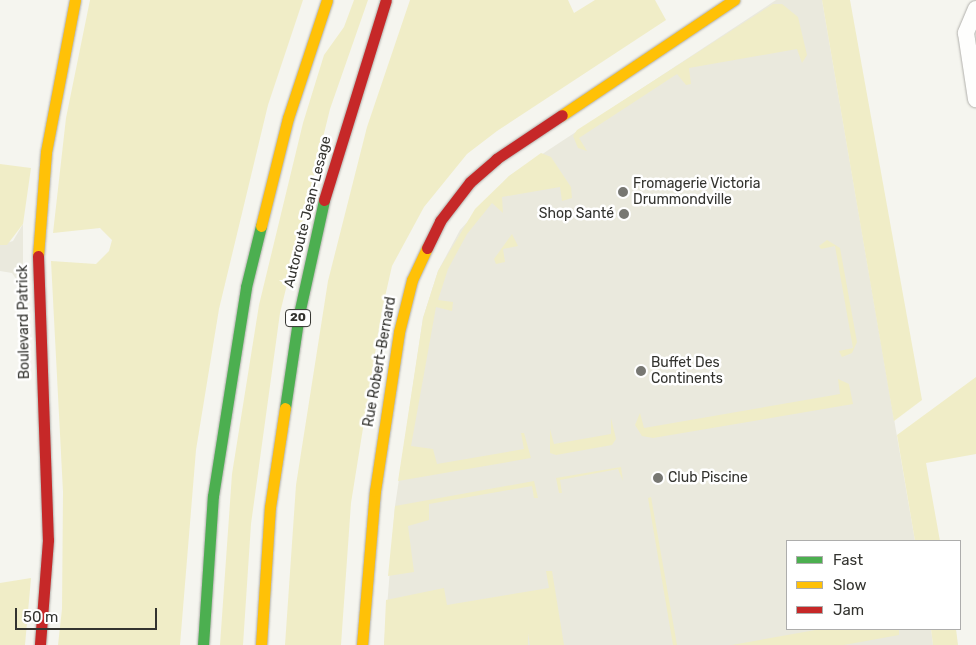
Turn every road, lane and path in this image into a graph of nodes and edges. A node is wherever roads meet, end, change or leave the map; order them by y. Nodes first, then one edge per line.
1 (75, 0) edge
2 (327, 0) edge
3 (386, 0) edge
4 (734, 0) edge
5 (976, 10) edge
6 (976, 99) edge
7 (40, 645) edge
8 (204, 645) edge
9 (261, 645) edge
10 (362, 645) edge

1 - 7 main road, Boulevard Patrick
2 - 8 main road
3 - 9 main road, Autoroute Jean-Lesage / 20
4 - 10 main road, Rue Robert-Bernard
5 - 6 street

